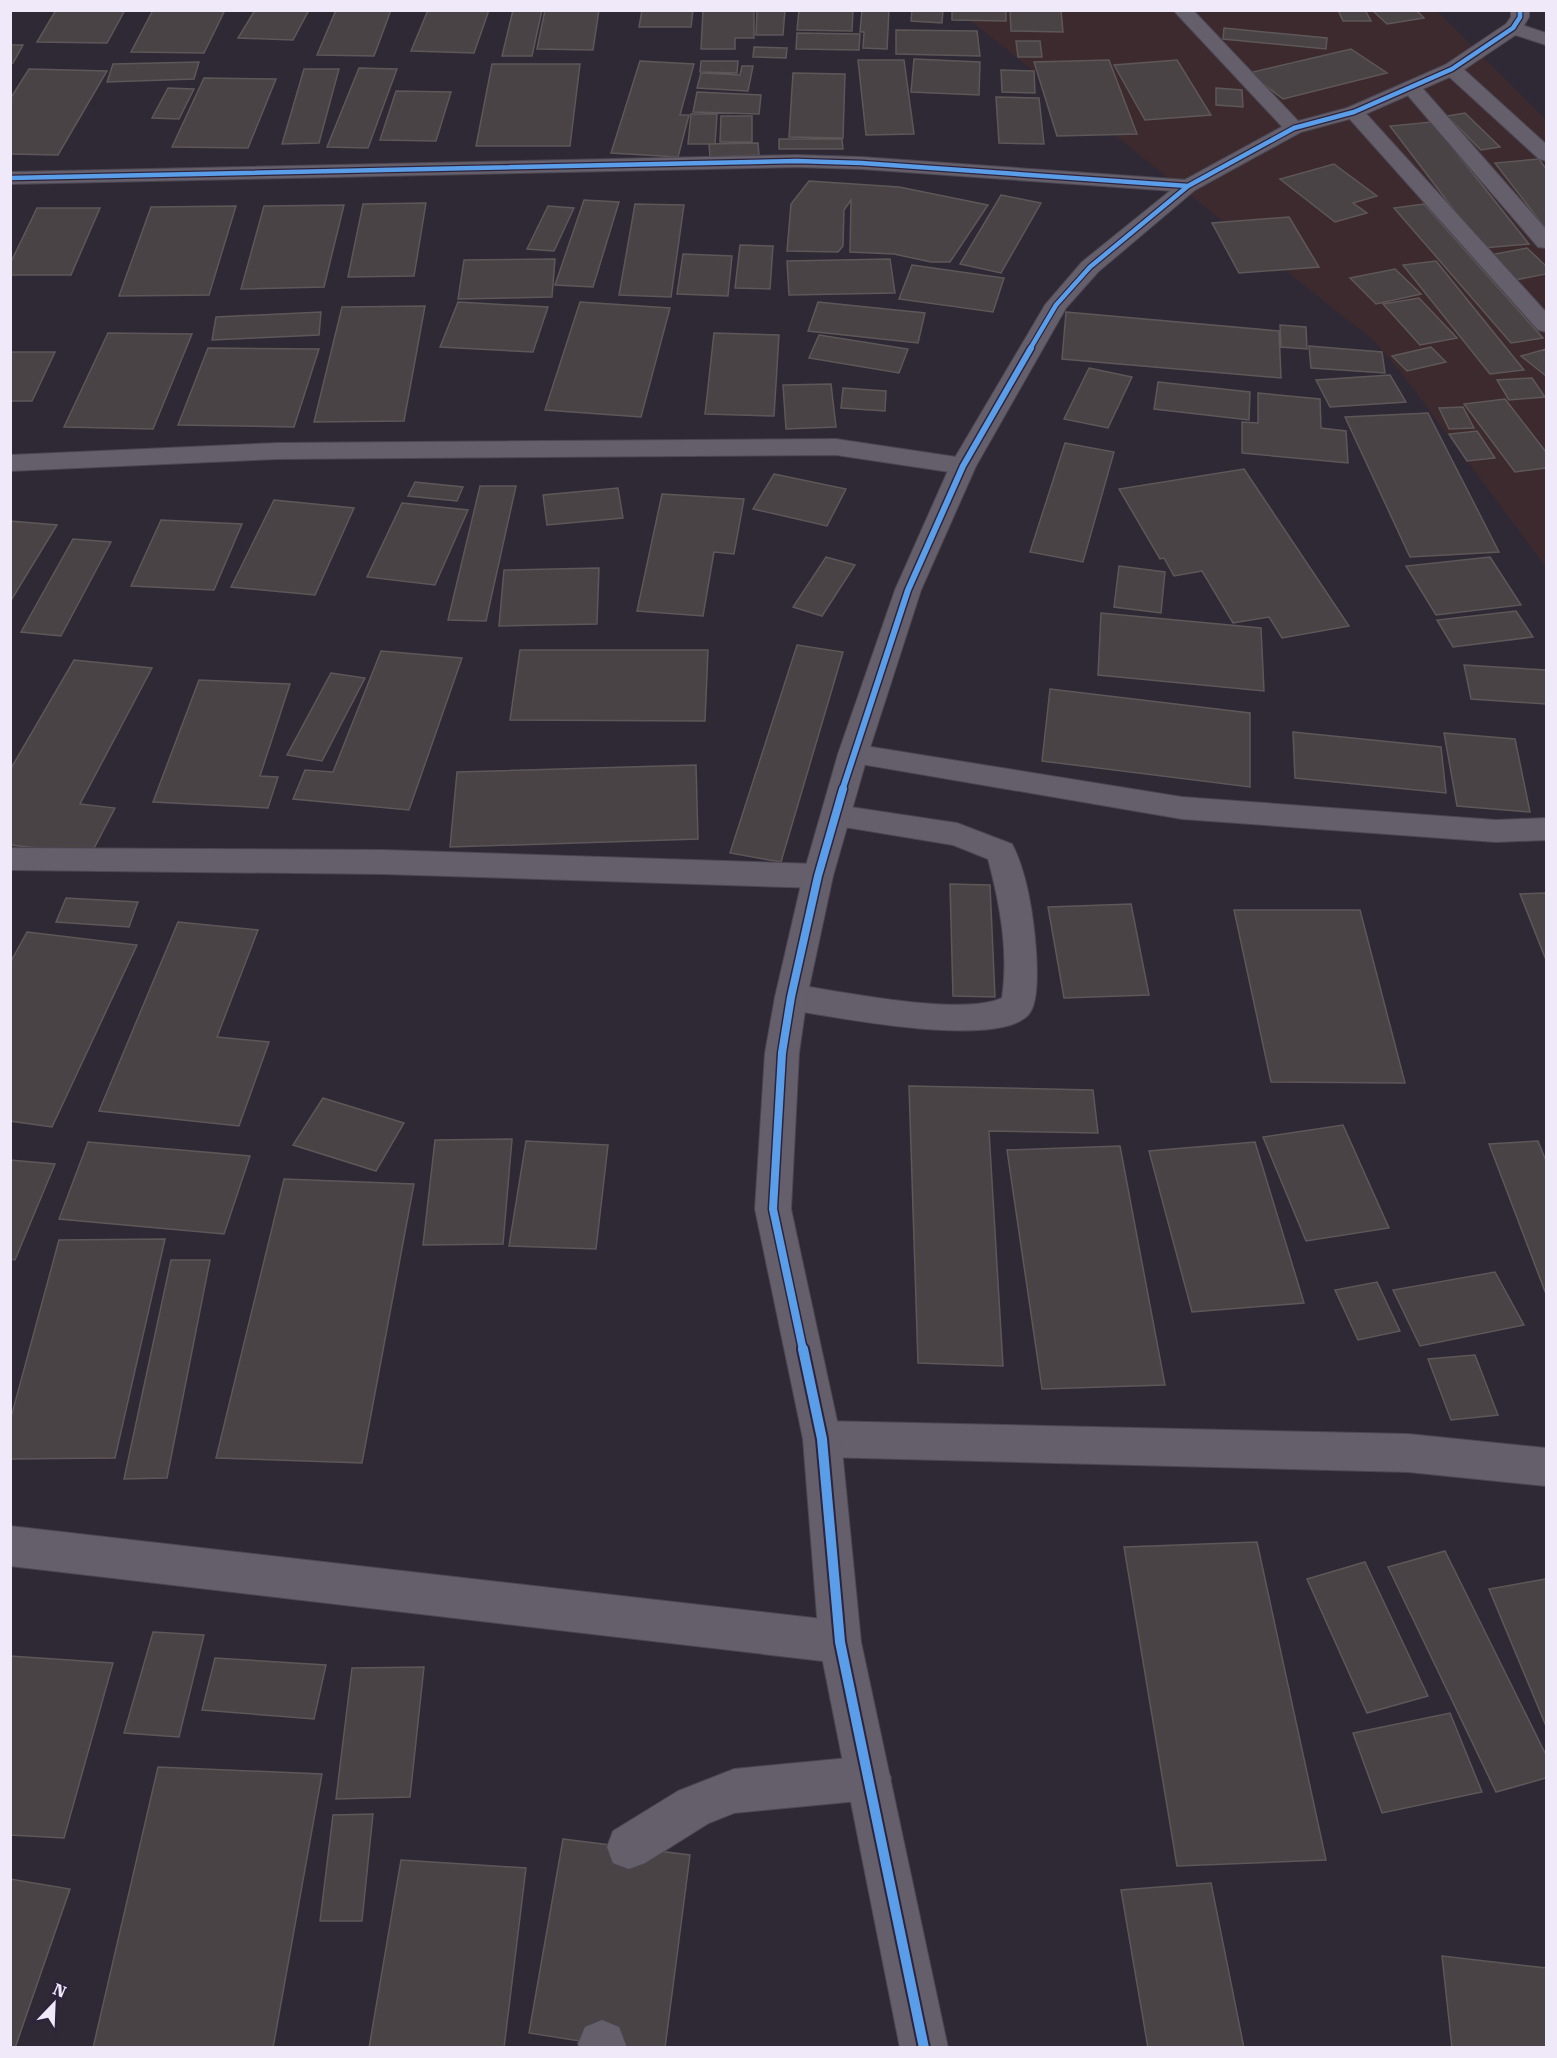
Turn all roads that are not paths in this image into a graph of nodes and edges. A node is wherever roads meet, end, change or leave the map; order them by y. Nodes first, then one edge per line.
1 (1182, 10) edge
2 (1516, 19) edge
3 (1546, 39) edge
4 (1452, 69) junction
5 (1410, 87) junction
6 (1354, 112) junction
7 (1294, 128) junction
8 (1546, 155) edge
9 (10, 178) edge
10 (1188, 186) junction
11 (1546, 242) edge
12 (1546, 325) edge
13 (10, 463) edge
14 (963, 466) junction
15 (853, 754) junction
16 (837, 816) junction
17 (1546, 830) edge
18 (10, 859) edge
19 (818, 876) junction
20 (791, 997) junction
21 (822, 1439) junction
22 (1546, 1467) edge
23 (10, 1545) edge
24 (840, 1642) junction
25 (869, 1778) junction
26 (629, 1847) dead end
27 (924, 2048) edge

1 - 7 street
2 - 3 street
2 - 4 street
4 - 5 street
4 - 8 street
5 - 6 street
5 - 11 street
6 - 7 street
6 - 12 street
7 - 10 street
9 - 10 street
10 - 14 street
13 - 14 street
14 - 15 street
15 - 16 street
15 - 17 street
16 - 19 street
16 - 20 street
18 - 19 street
19 - 20 street
20 - 21 street
21 - 22 street
21 - 24 street
23 - 24 street
24 - 25 street
25 - 26 street
25 - 27 street

